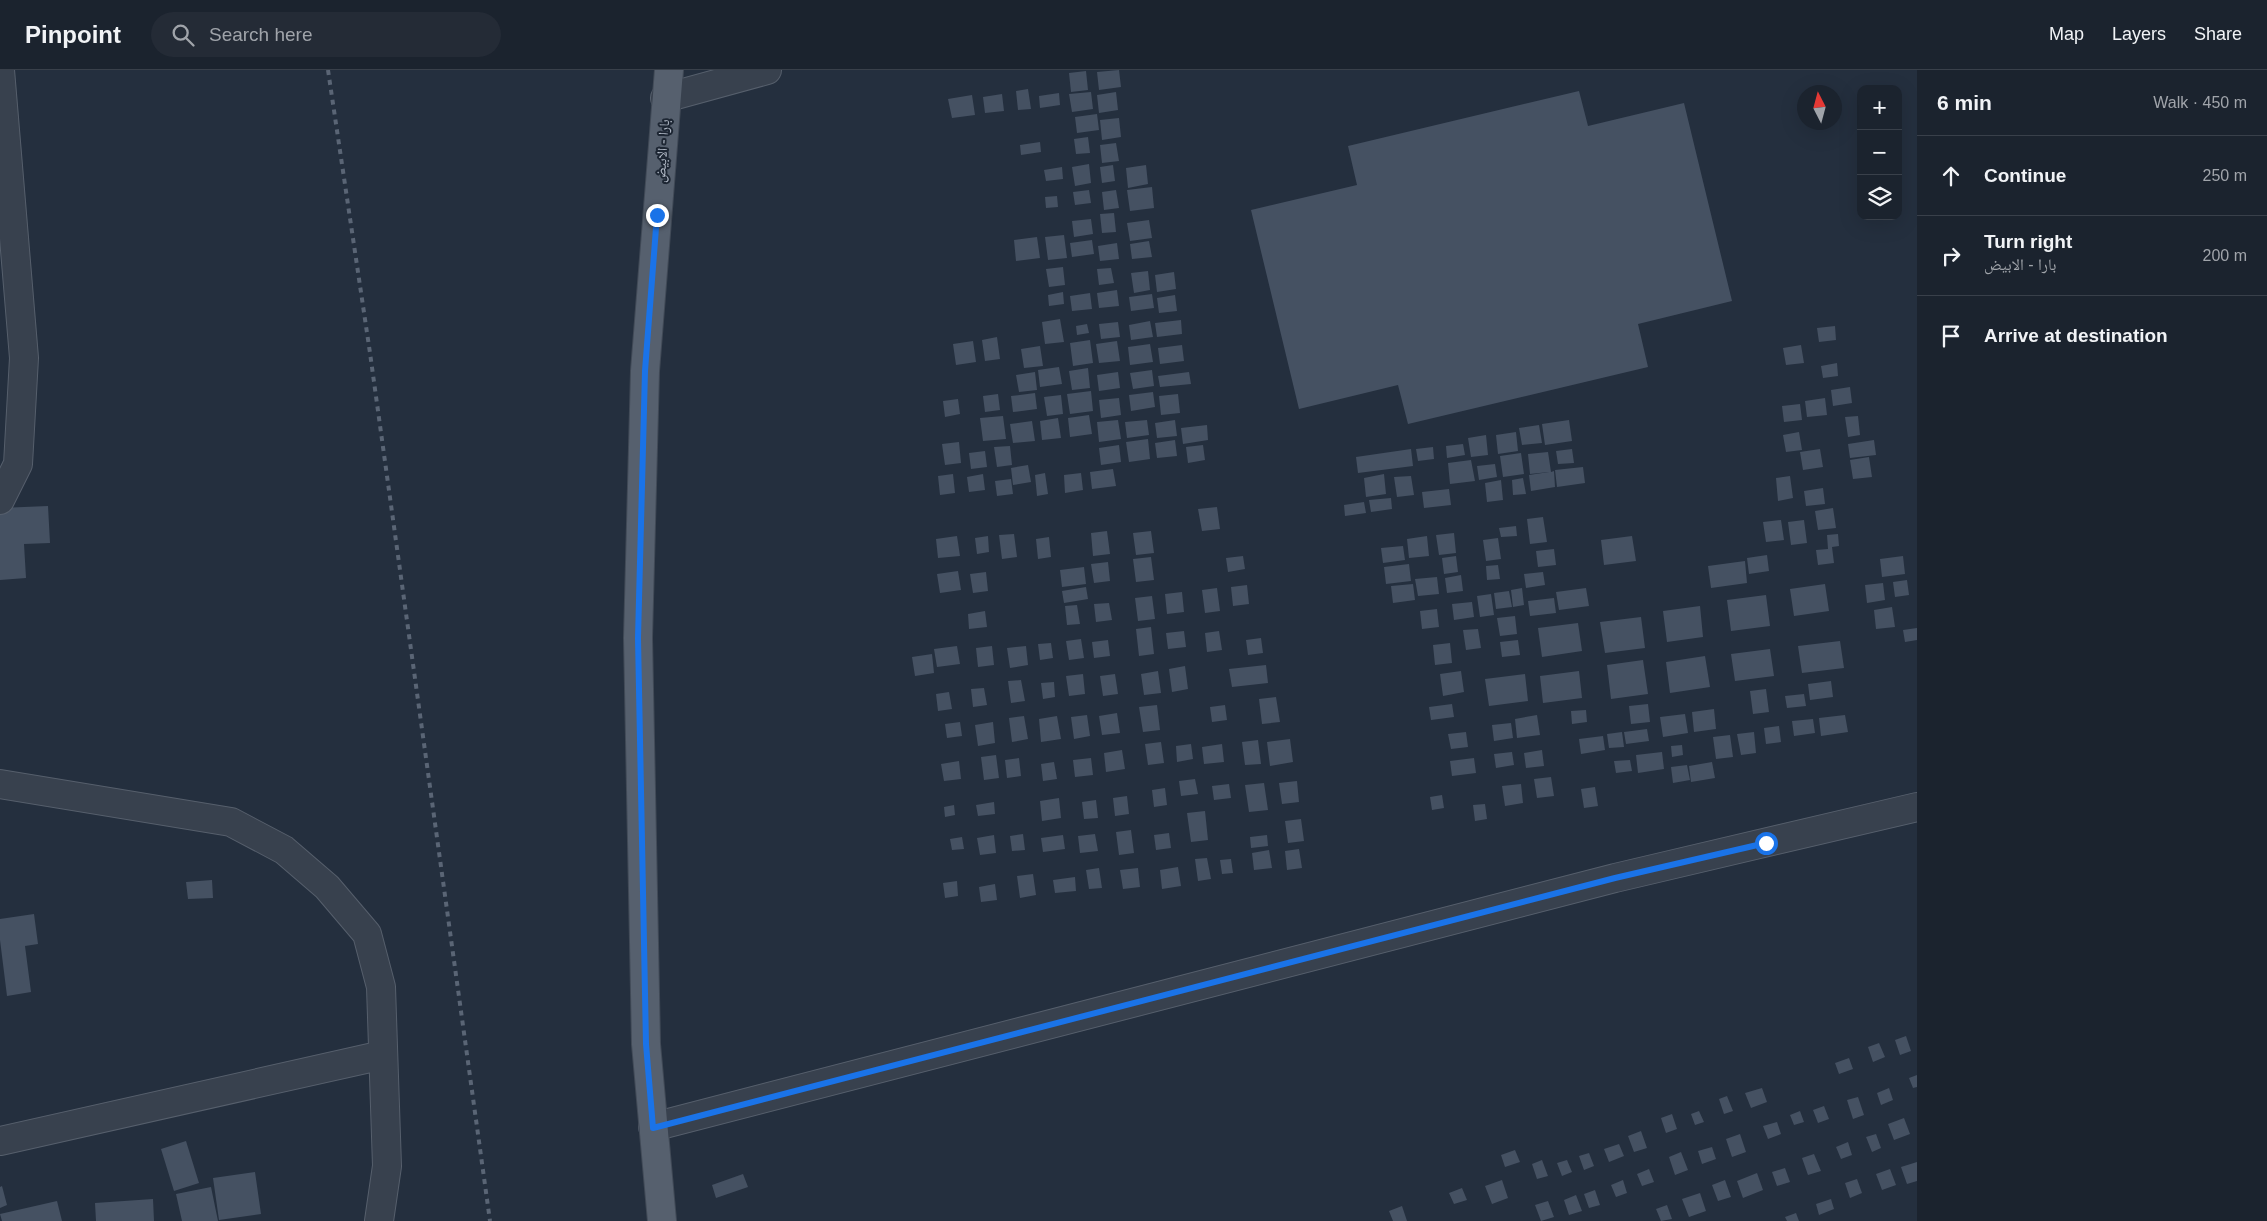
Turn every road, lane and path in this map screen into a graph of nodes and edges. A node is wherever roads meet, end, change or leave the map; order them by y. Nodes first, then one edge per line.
1 (0, 70) edge
2 (668, 70) edge
3 (768, 70) edge
4 (665, 98) junction
5 (0, 500) edge
6 (0, 784) edge
7 (1917, 807) edge
8 (383, 1055) junction
9 (653, 1128) junction
10 (0, 1141) edge
11 (379, 1221) edge
12 (662, 1221) edge

1 - 5 street
2 - 4 main road, بارا - الابيض
3 - 4 street
4 - 9 main road, بارا - الابيض
6 - 8 street
7 - 9 street
8 - 10 street
8 - 11 street
9 - 12 main road, بارا - الابيض

